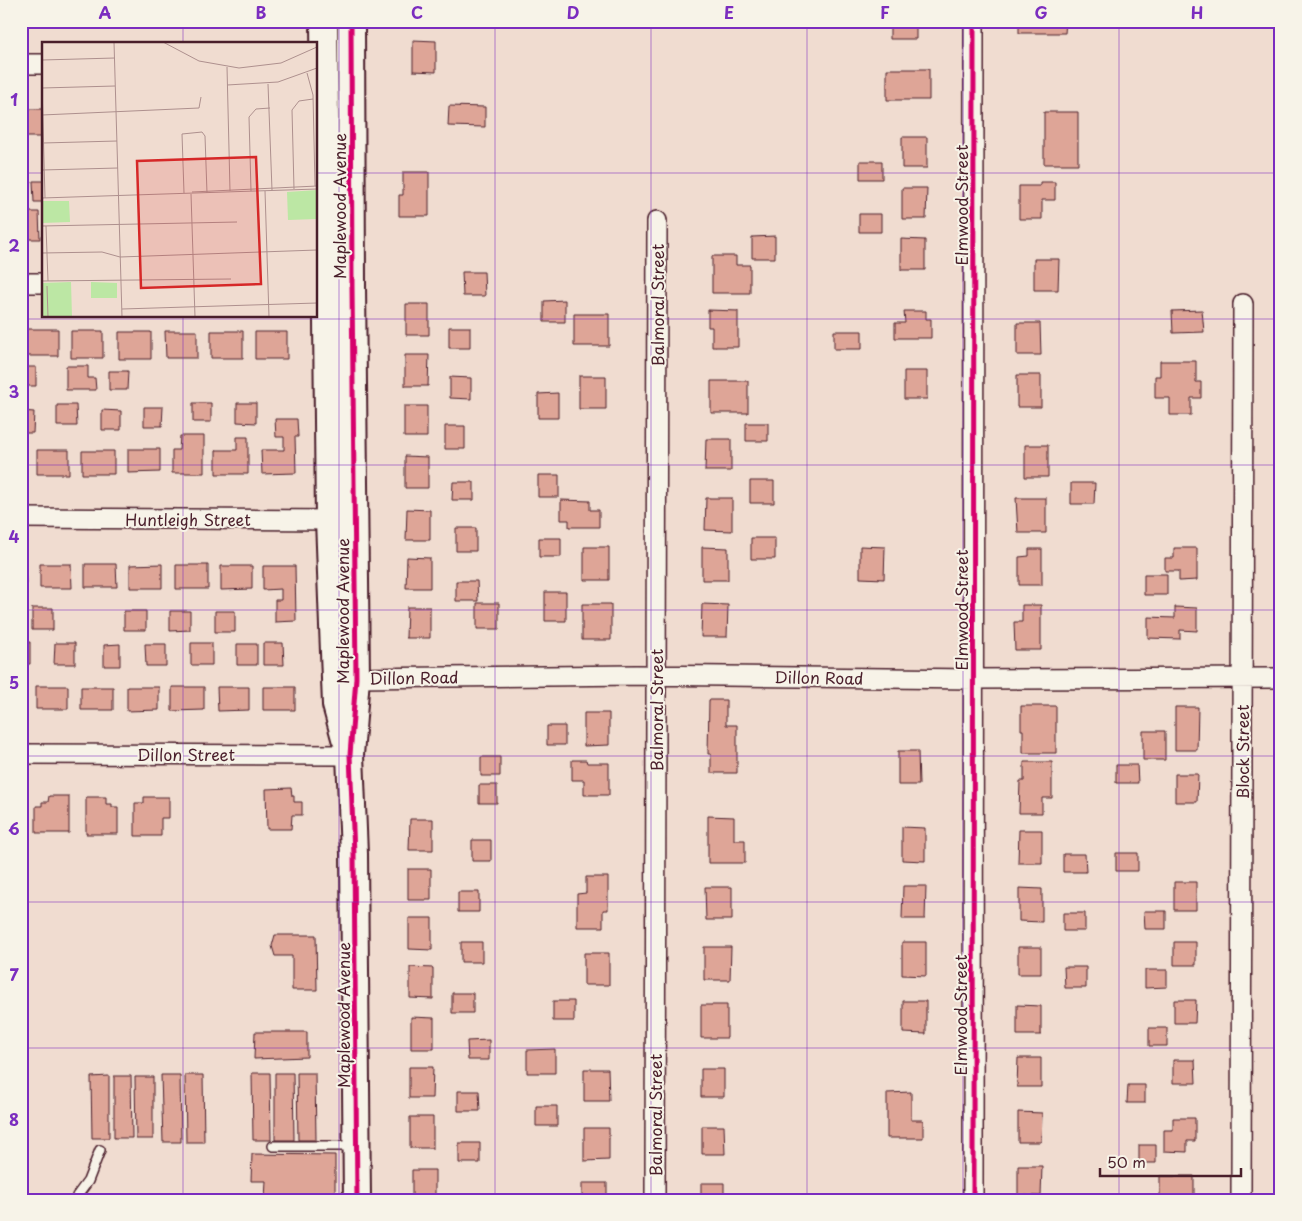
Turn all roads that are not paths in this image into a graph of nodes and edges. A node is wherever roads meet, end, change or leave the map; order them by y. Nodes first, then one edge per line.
1 (324, 21) edge
2 (350, 21) edge
3 (974, 21) edge
4 (21, 64) edge
5 (42, 64) edge
6 (320, 66) edge
7 (350, 67) junction
8 (657, 221) dead end
9 (21, 283) edge
10 (42, 284) edge
11 (352, 286) junction
12 (321, 287) edge
13 (1243, 304) dead end
14 (21, 518) edge
15 (341, 520) junction
16 (656, 676) junction
17 (1242, 677) junction
18 (356, 678) junction
19 (1281, 678) edge
20 (973, 679) junction
21 (21, 754) edge
22 (350, 755) junction
23 (273, 1146) dead end
24 (356, 1146) junction
25 (100, 1150) dead end
26 (77, 1200) edge
27 (357, 1200) edge
28 (655, 1200) edge
29 (972, 1200) edge
30 (1242, 1200) edge

1 - 6 street, Maplewood Avenue
2 - 7 street, Maplewood Avenue
3 - 20 street, Elmwood Street
4 - 5 street
6 - 7 street
6 - 12 street, Maplewood Avenue
7 - 11 street, Maplewood Avenue
8 - 16 street, Balmoral Street
9 - 10 street
11 - 12 street
11 - 15 street, Maplewood Avenue
12 - 15 street, Maplewood Avenue
13 - 17 street, Block Street
14 - 15 street, Huntleigh Street
15 - 18 street, Maplewood Avenue
15 - 22 street, Maplewood Avenue
16 - 18 street, Dillon Road
16 - 20 street, Dillon Road
16 - 28 street, Balmoral Street
17 - 19 street, Dillon Road
17 - 20 street, Dillon Road
17 - 30 street, Block Street
18 - 22 street, Maplewood Avenue
20 - 29 street, Elmwood Street
21 - 22 street, Dillon Street
22 - 24 street, Maplewood Avenue
23 - 24 lane
24 - 27 street, Maplewood Avenue
25 - 26 lane

